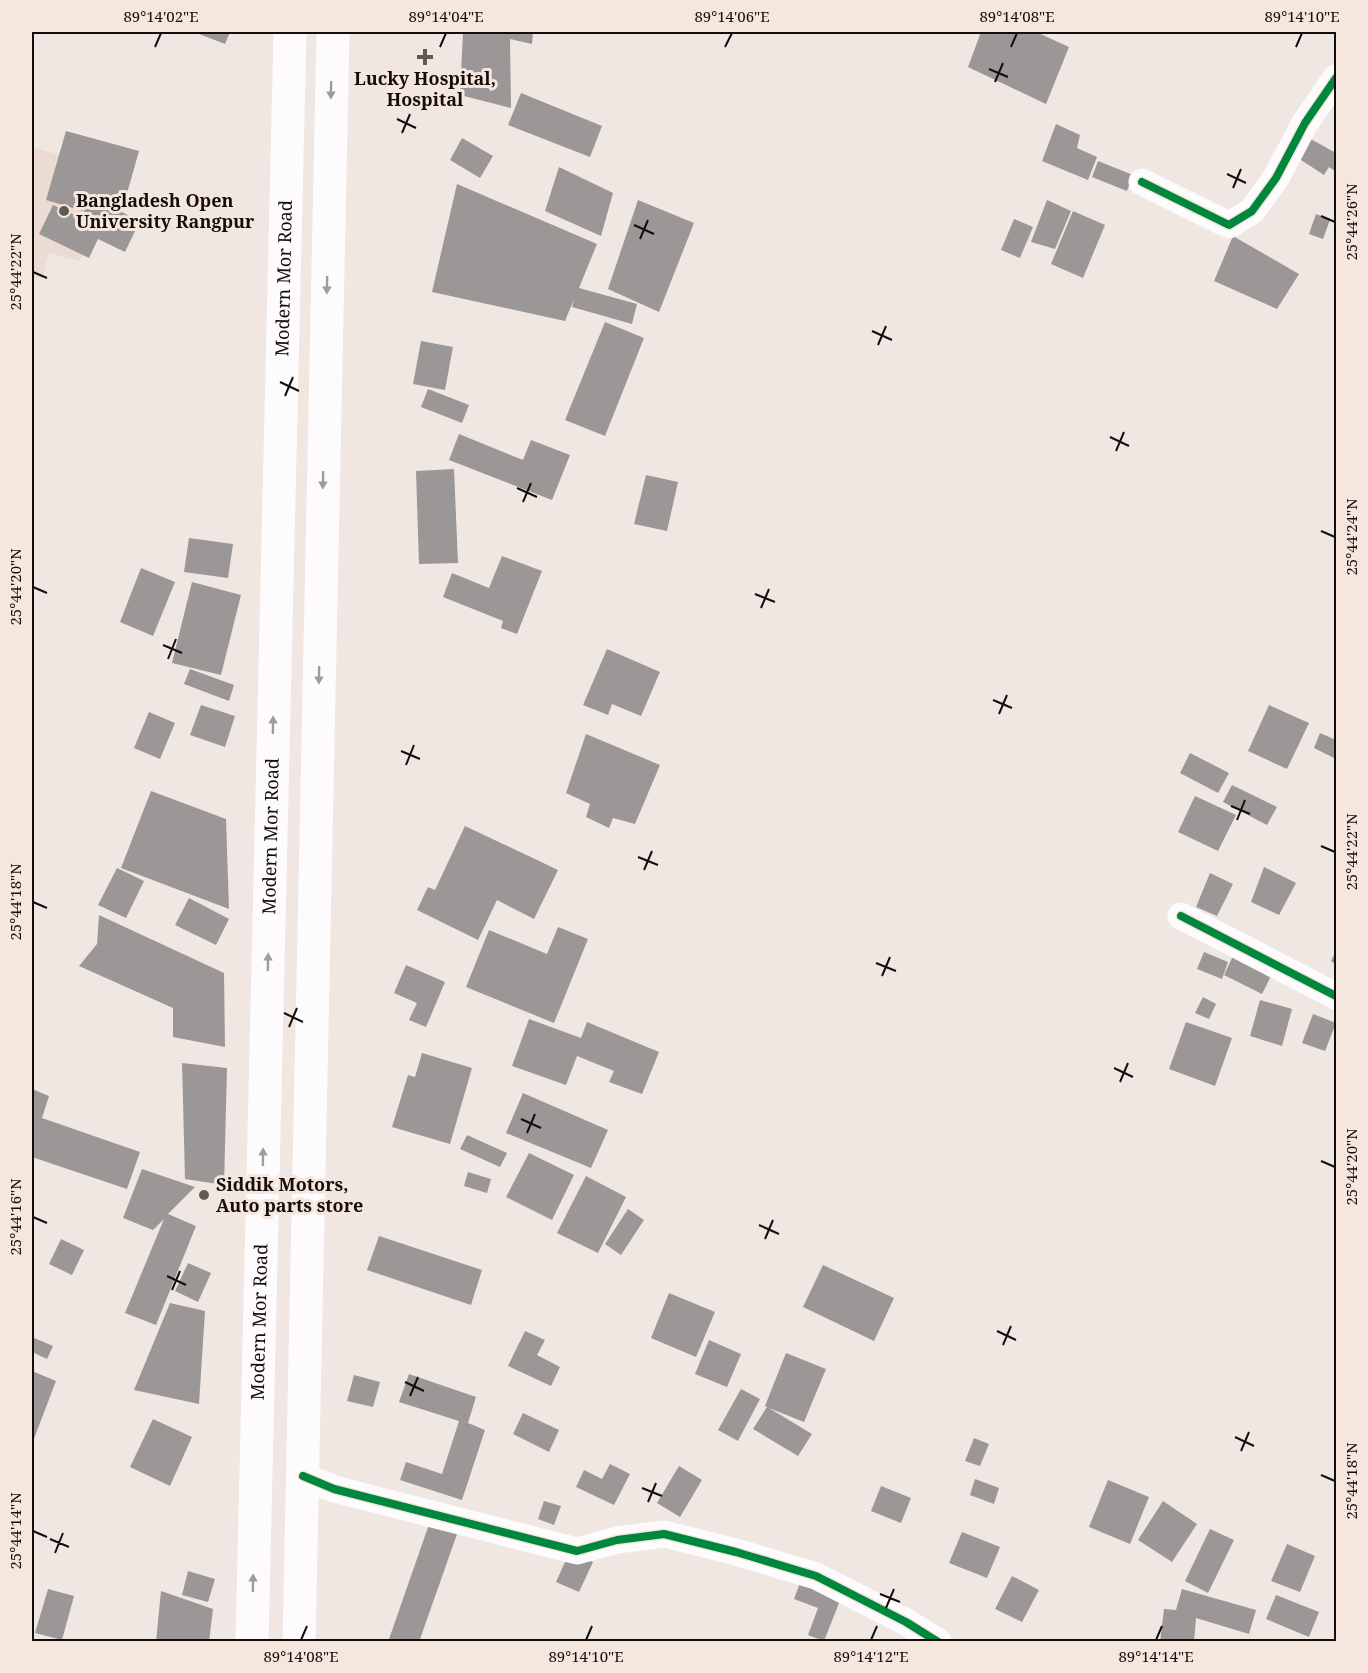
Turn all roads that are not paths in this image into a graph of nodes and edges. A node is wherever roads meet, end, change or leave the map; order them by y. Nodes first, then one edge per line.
1 (290, 32) edge
2 (333, 32) edge
3 (1336, 78) edge
4 (1143, 182) dead end
5 (1181, 916) dead end
6 (1336, 996) edge
7 (303, 1476) junction
8 (252, 1641) edge
9 (299, 1641) edge
10 (938, 1641) edge

8 -> 1 highway, Modern Mor Road
2 -> 7 highway
3 - 4 street
5 - 6 street
7 - 9 highway
7 - 10 street

